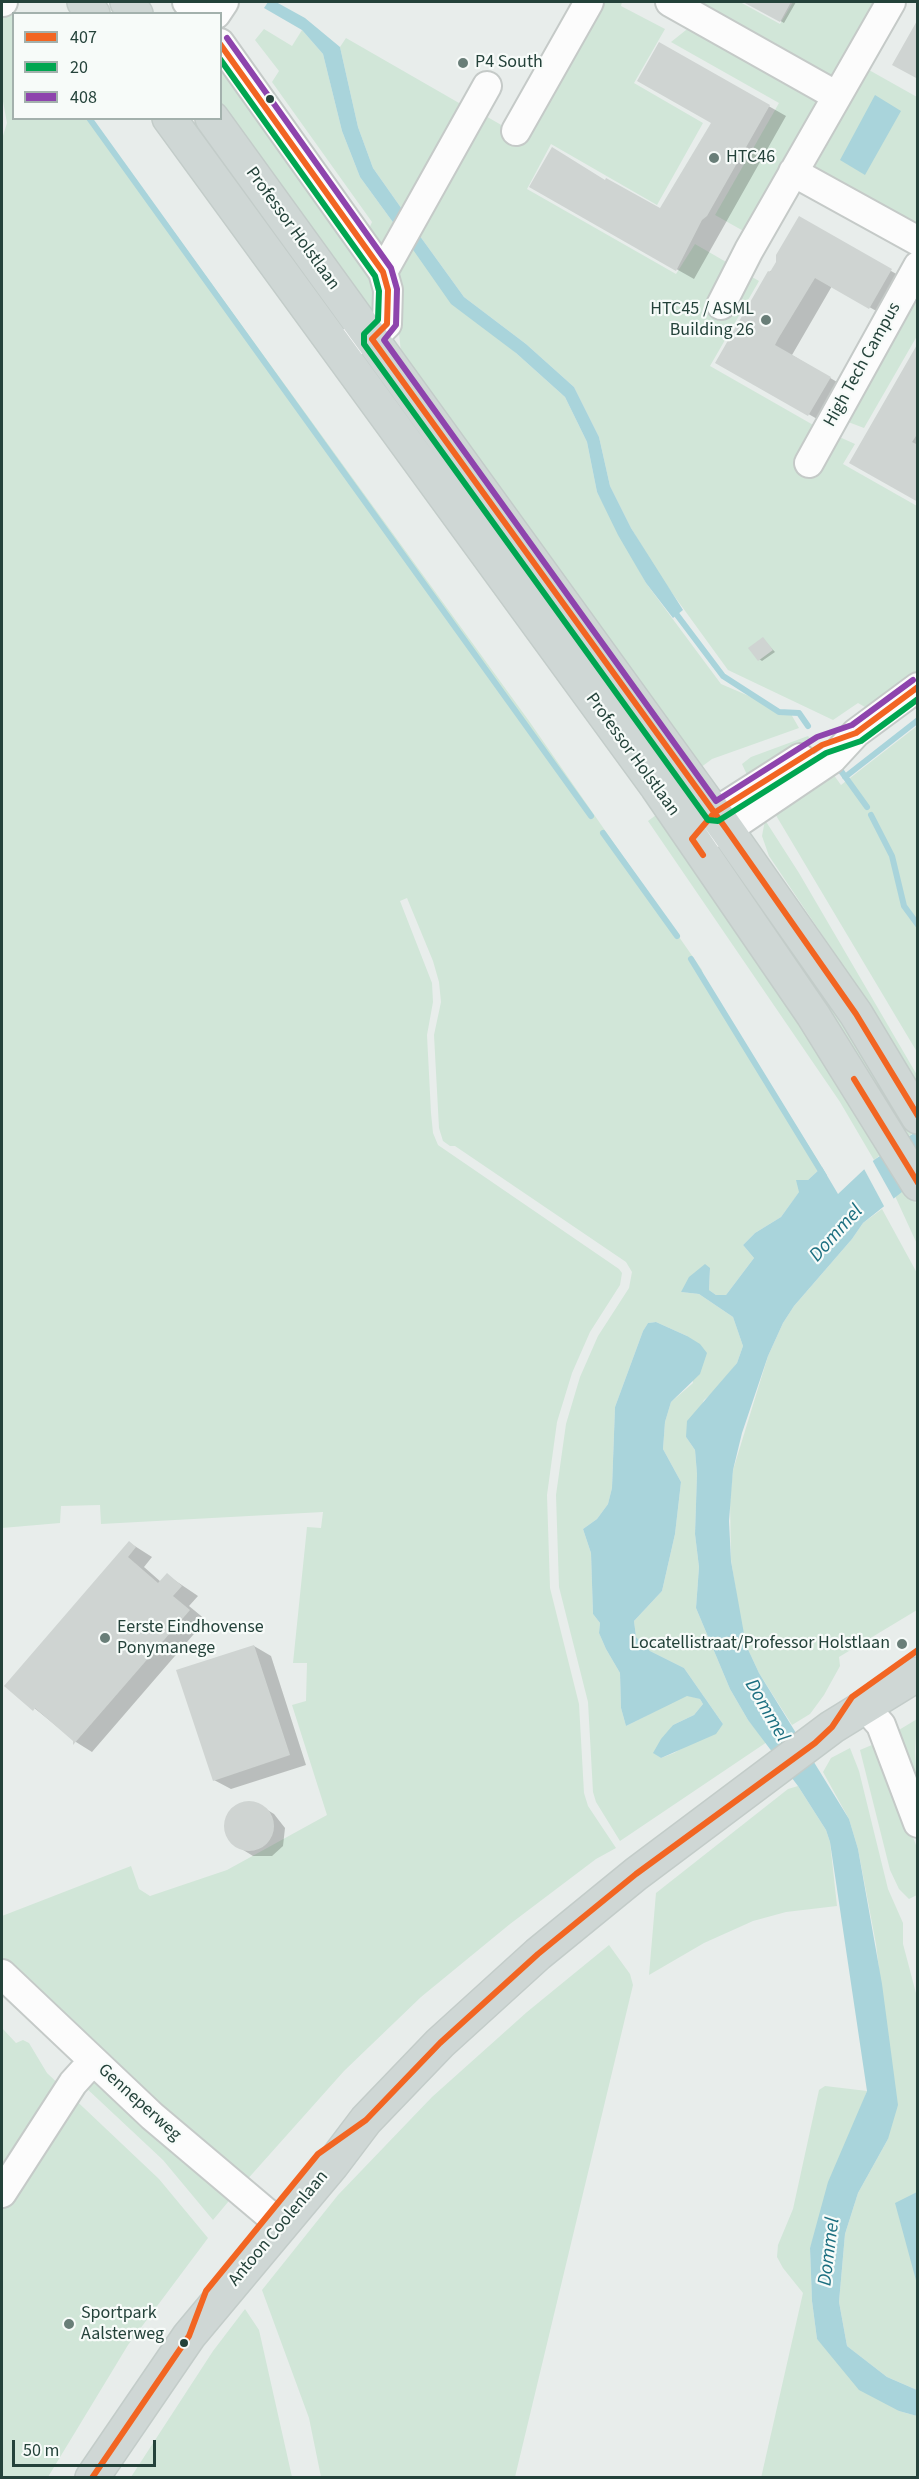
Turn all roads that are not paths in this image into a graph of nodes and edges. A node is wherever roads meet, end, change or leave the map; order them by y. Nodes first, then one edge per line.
1 (589, 2) edge
2 (670, 2) edge
3 (891, 2) edge
4 (222, 47) edge
5 (487, 86) dead end
6 (837, 96) junction
7 (170, 120) edge
8 (213, 120) edge
9 (516, 130) dead end
10 (793, 171) junction
11 (918, 241) edge
12 (918, 266) edge
13 (383, 272) junction
14 (721, 305) dead end
15 (328, 339) junction
16 (372, 339) junction
17 (809, 463) dead end
18 (918, 687) edge
19 (721, 821) junction
20 (692, 839) junction
21 (918, 1117) edge
22 (918, 1184) edge
23 (918, 1650) edge
24 (918, 1674) edge
25 (866, 1708) junction
26 (823, 1735) junction
27 (918, 1823) edge
28 (2, 1974) edge
29 (92, 2062) junction
30 (2, 2193) edge
31 (274, 2219) junction
32 (92, 2478) edge

1 - 9 street
2 - 6 street
3 - 6 street
4 - 13 street
5 - 13 street
6 - 10 street
7 - 15 main road, Professor Holstlaan
8 - 16 main road, Professor Holstlaan
10 - 11 street
10 - 14 street
12 - 17 street, High Tech Campus
13 - 16 street
15 - 16 street
15 - 20 main road, Professor Holstlaan
16 - 19 main road, Professor Holstlaan
18 - 19 street
19 - 20 street
19 - 21 main road, Professor Holstlaan
20 - 22 main road, Professor Holstlaan
23 - 26 main road, Antoon Coolenlaan
24 - 25 main road, Antoon Coolenlaan
25 - 26 main road, Antoon Coolenlaan
25 - 27 street
26 - 31 main road, Antoon Coolenlaan
28 - 29 street, Genneperweg
29 - 30 street
29 - 31 street, Genneperweg
31 - 32 main road, Antoon Coolenlaan

